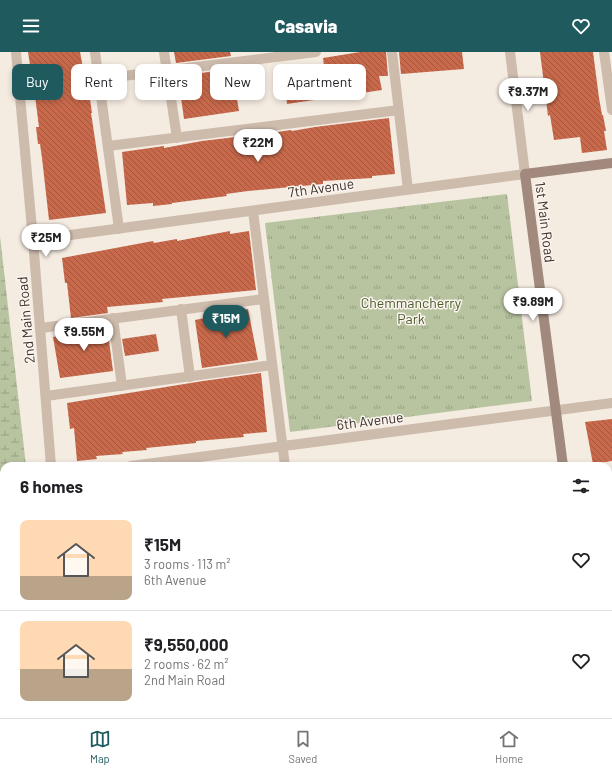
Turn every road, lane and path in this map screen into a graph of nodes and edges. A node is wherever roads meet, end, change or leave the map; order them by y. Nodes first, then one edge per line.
1 (16, 52) edge
2 (95, 52) edge
3 (164, 52) edge
4 (316, 52) edge
5 (392, 52) edge
6 (510, 52) edge
7 (604, 52) edge
8 (97, 64) edge
9 (166, 64) edge
10 (202, 67) edge
11 (102, 100) edge
12 (171, 100) edge
13 (399, 110) junction
14 (612, 110) edge
15 (177, 138) junction
16 (108, 146) junction
17 (612, 163) edge
18 (525, 174) junction
19 (408, 190) junction
20 (253, 211) junction
21 (119, 229) junction
22 (33, 240) junction
23 (264, 299) junction
24 (181, 310) junction
25 (114, 318) junction
26 (41, 328) junction
27 (272, 365) junction
28 (190, 377) junction
29 (122, 386) junction
30 (46, 396) junction
31 (612, 403) edge
32 (555, 411) junction
33 (282, 446) junction
34 (202, 461) edge
35 (51, 462) edge
36 (188, 462) edge
37 (284, 462) edge
38 (562, 462) edge

1 - 22 street, 2nd Main Road
2 - 8 street
3 - 9 street
4 - 10 street
5 - 13 street
6 - 18 street, 1st Main Road
7 - 14 street
11 - 16 street
12 - 15 street
13 - 15 street
13 - 19 street
15 - 16 street
16 - 21 street
17 - 18 street, 7th Avenue
18 - 19 street, 7th Avenue
18 - 32 street, 1st Main Road
19 - 20 street, 7th Avenue
20 - 21 street, 7th Avenue
20 - 23 street
21 - 22 street, 7th Avenue
22 - 26 street, 2nd Main Road
23 - 24 street
23 - 27 street
24 - 25 street
24 - 28 street
25 - 26 street
25 - 29 street
26 - 30 street, 2nd Main Road
27 - 28 street
27 - 33 street
28 - 29 street
29 - 30 street
30 - 35 street, 2nd Main Road
31 - 32 street, 6th Avenue
32 - 33 street, 6th Avenue
32 - 38 street, 1st Main Road
33 - 34 street, 6th Avenue
33 - 37 street
34 - 36 street, 6th Avenue

